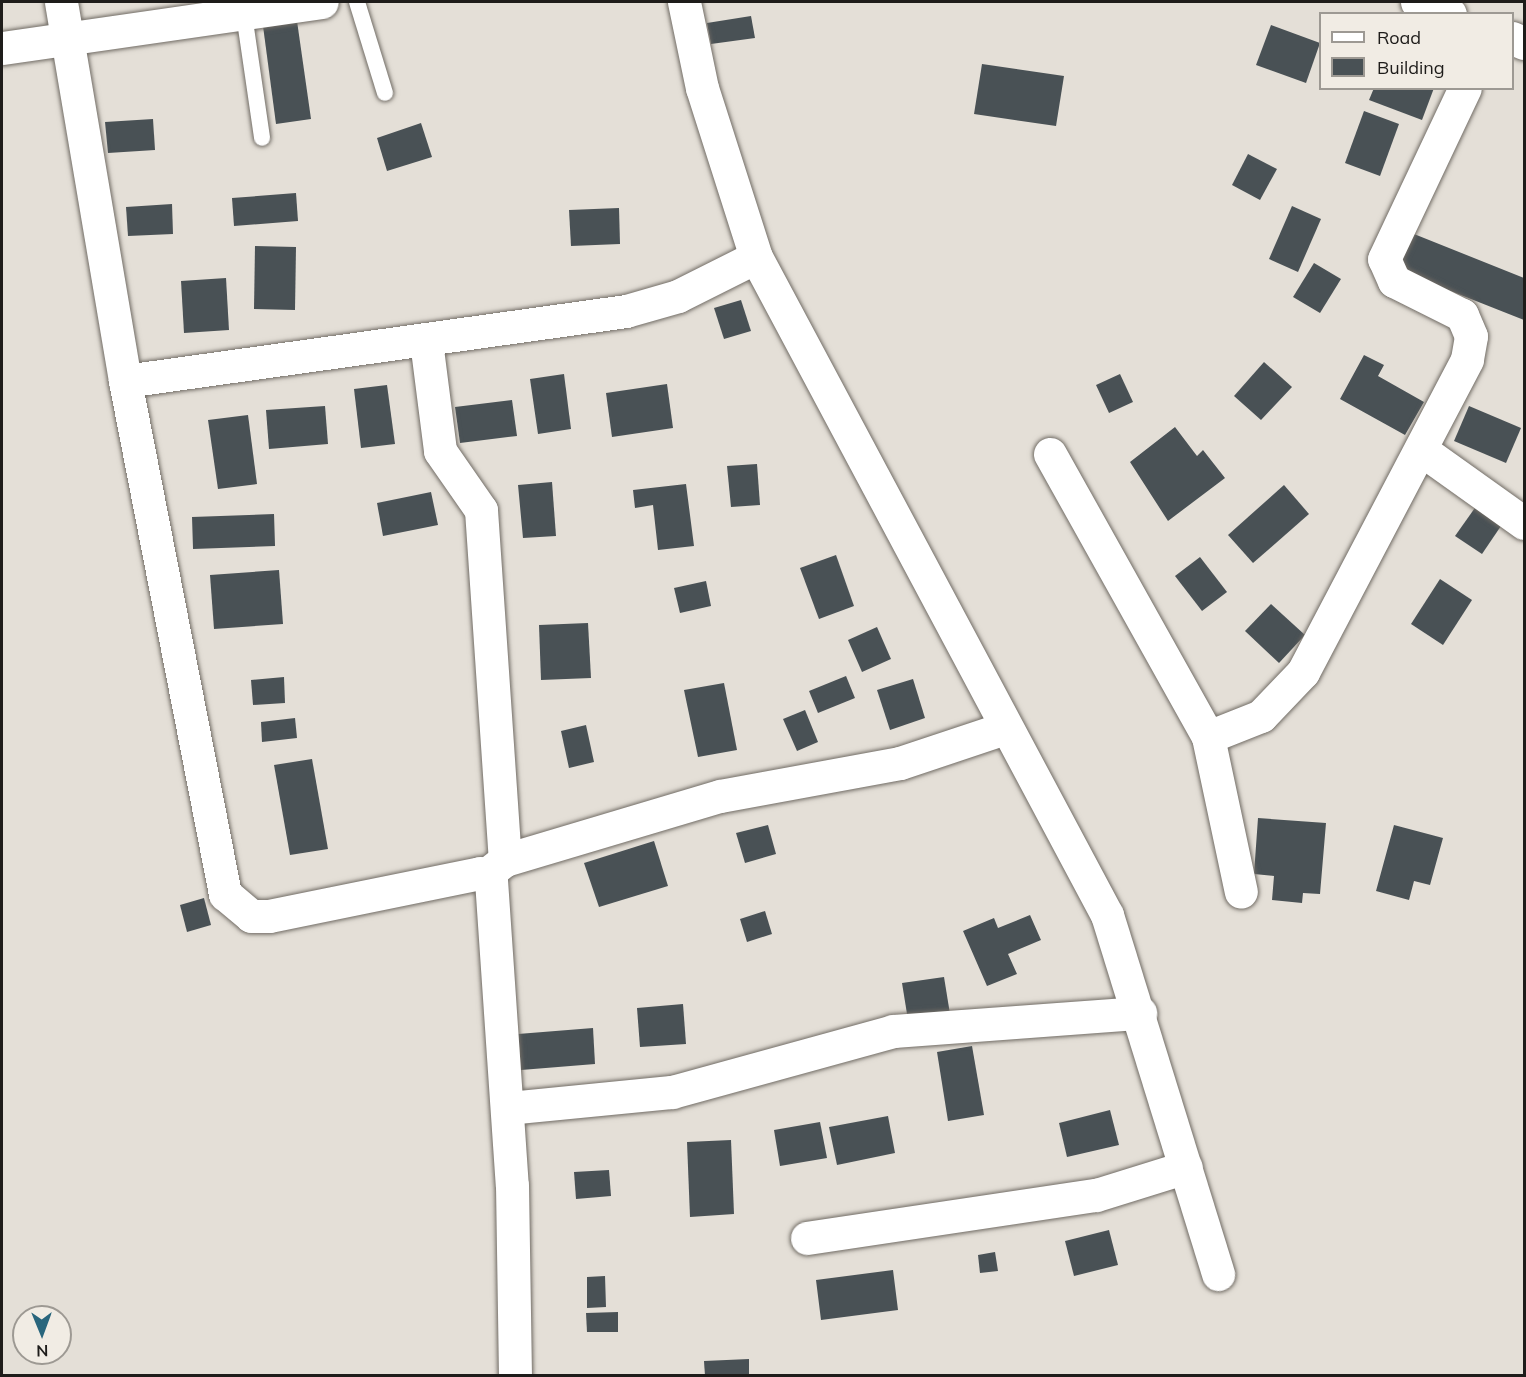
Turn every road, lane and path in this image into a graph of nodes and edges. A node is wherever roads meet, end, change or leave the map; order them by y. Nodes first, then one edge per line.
1 (61, 2) edge
2 (322, 2) edge
3 (357, 2) edge
4 (684, 2) edge
5 (1417, 2) edge
6 (1444, 12) edge
7 (244, 14) junction
8 (68, 41) junction
9 (2, 48) edge
10 (1464, 90) edge
11 (385, 93) dead end
12 (262, 138) dead end
13 (756, 257) junction
14 (426, 341) junction
15 (125, 381) junction
16 (1424, 451) junction
17 (1050, 454) dead end
18 (1524, 523) edge
19 (1005, 728) junction
20 (1208, 737) junction
21 (496, 867) junction
22 (1241, 892) dead end
23 (1140, 1013) junction
24 (508, 1108) junction
25 (1186, 1167) junction
26 (807, 1239) dead end
27 (1218, 1274) dead end
28 (515, 1376) edge

1 - 8 street
2 - 7 street
3 - 11 lane
4 - 13 street
5 - 6 street
7 - 8 street
7 - 12 lane
8 - 9 street
8 - 15 street
10 - 16 street
13 - 14 street
13 - 19 street
14 - 15 street
14 - 21 street
15 - 21 street
16 - 18 street
16 - 20 street
17 - 20 street
19 - 21 street
19 - 23 street
20 - 22 street
21 - 24 street
23 - 24 street
23 - 25 street
24 - 28 street
25 - 26 street
25 - 27 street

